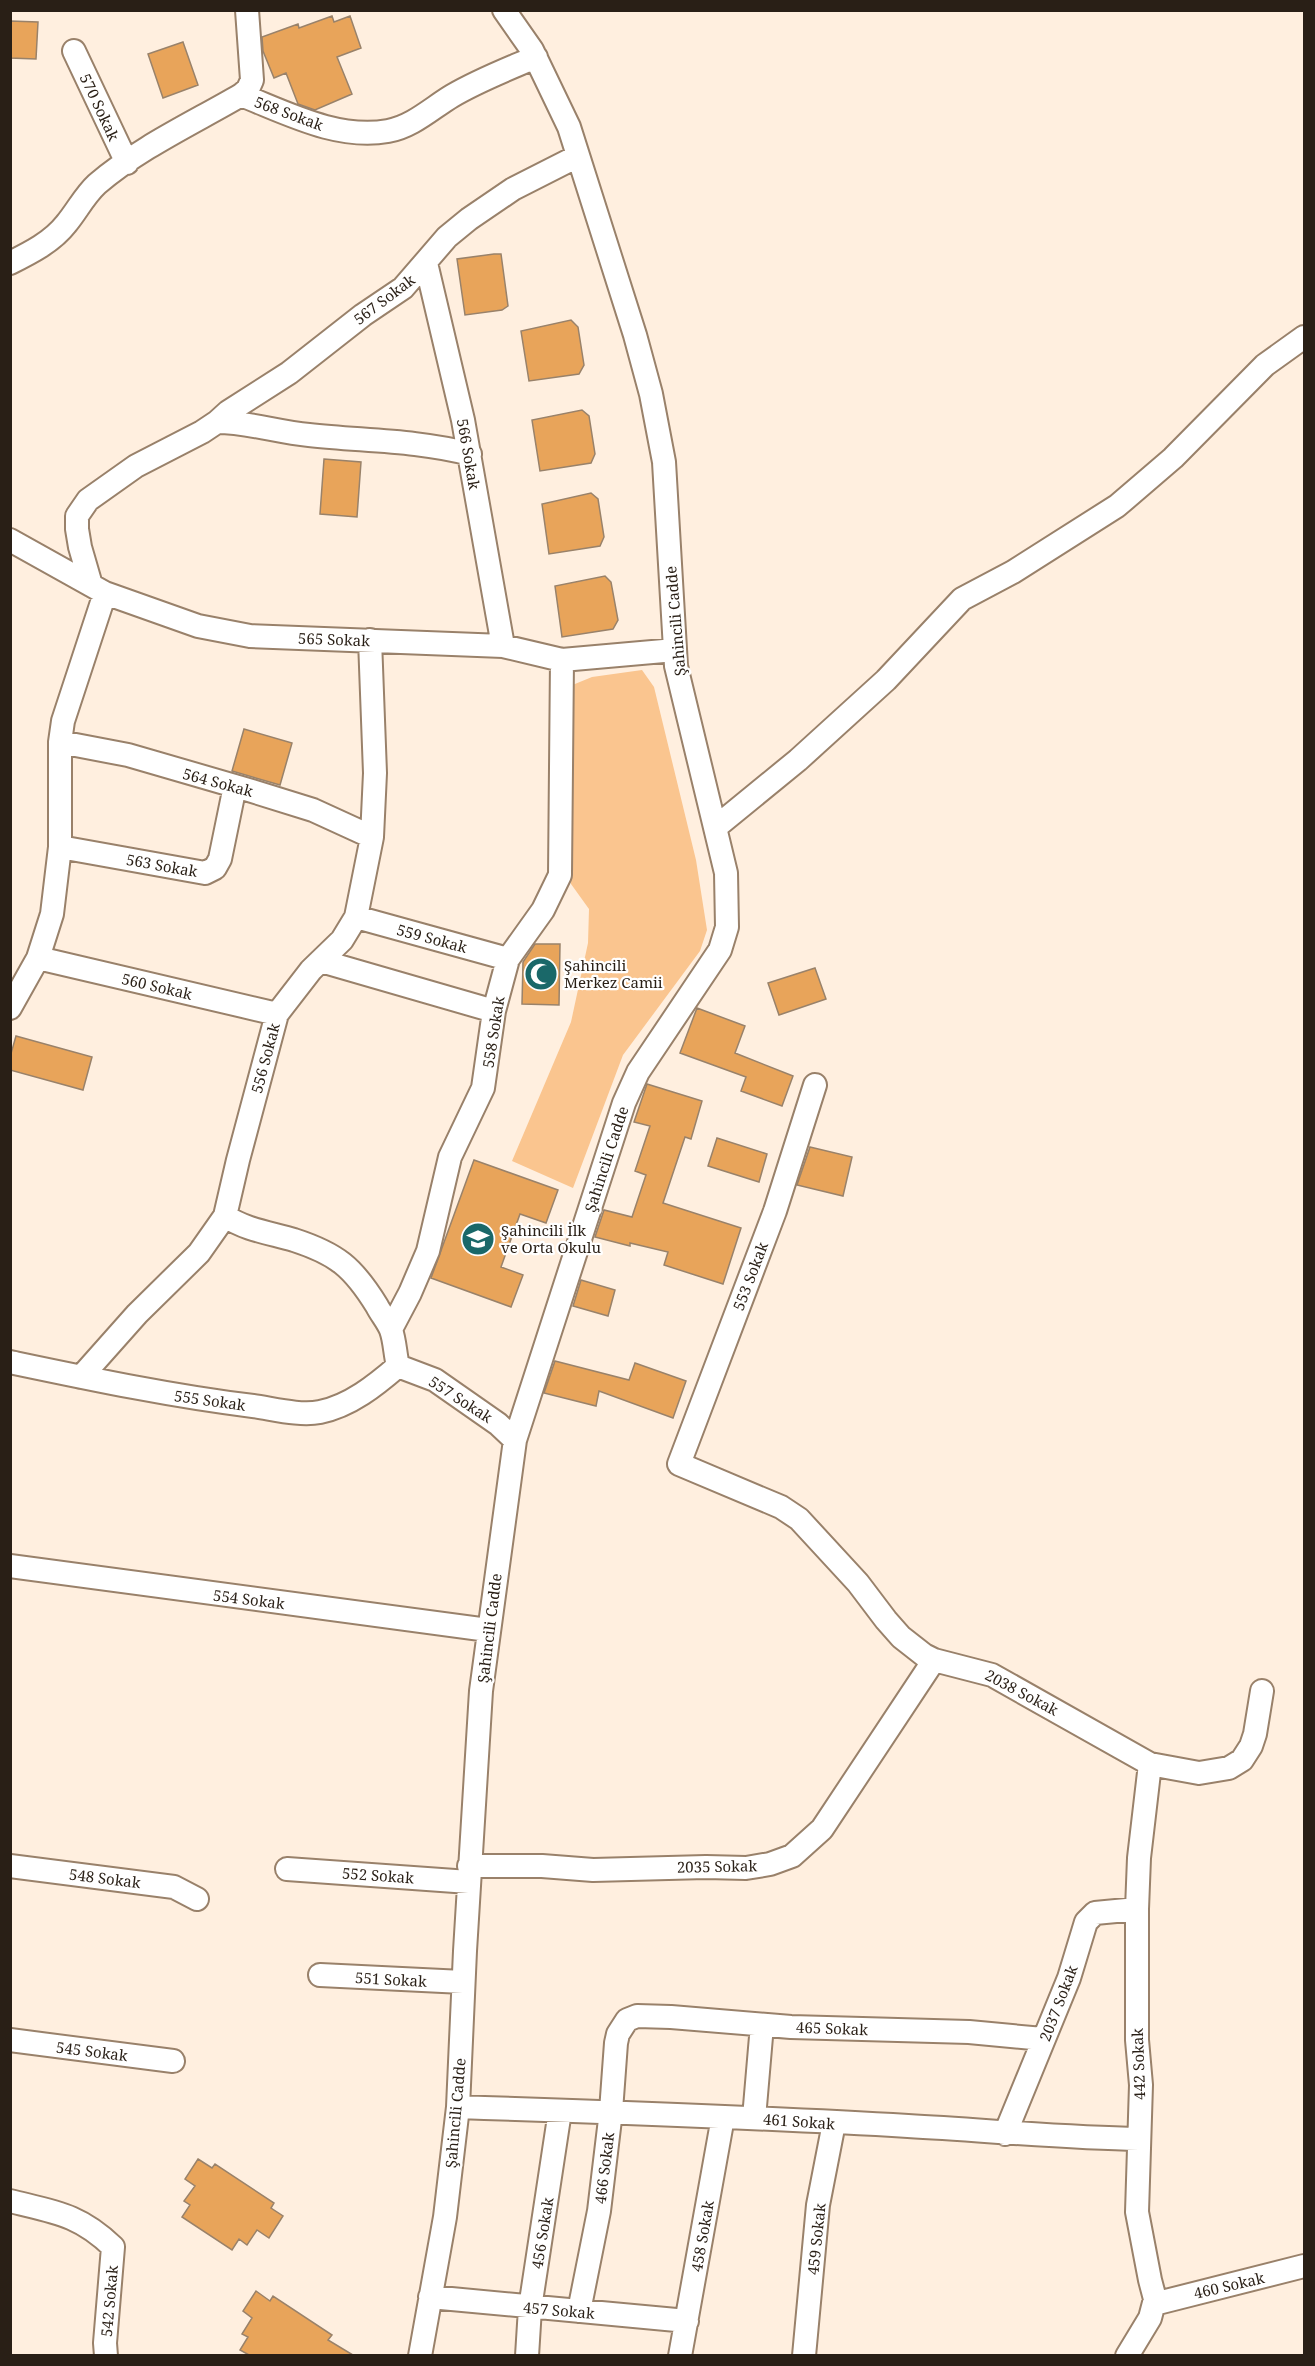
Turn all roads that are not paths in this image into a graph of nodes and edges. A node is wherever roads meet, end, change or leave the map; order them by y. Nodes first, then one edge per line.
1 (248, 10) edge
2 (504, 10) edge
3 (74, 51) dead end
4 (536, 57) junction
5 (241, 95) junction
6 (578, 156) junction
7 (127, 163) junction
8 (10, 263) edge
9 (426, 263) junction
10 (1305, 337) edge
11 (217, 422) junction
12 (470, 454) junction
13 (10, 540) edge
14 (98, 589) junction
15 (370, 639) junction
16 (503, 646) junction
17 (675, 650) junction
18 (562, 660) junction
19 (60, 742) junction
20 (235, 786) junction
21 (716, 828) junction
22 (372, 837) junction
23 (60, 847) junction
24 (356, 917) junction
25 (38, 958) junction
26 (508, 959) junction
27 (321, 962) junction
28 (10, 1008) edge
29 (494, 1011) junction
30 (277, 1014) junction
31 (815, 1085) dead end
32 (225, 1216) junction
33 (391, 1329) junction
34 (10, 1362) edge
35 (398, 1366) junction
36 (81, 1377) junction
37 (515, 1440) junction
38 (679, 1464) joint
39 (10, 1566) edge
40 (488, 1630) junction
41 (934, 1660) junction
42 (1262, 1691) dead end
43 (1150, 1764) junction
44 (10, 1866) edge
45 (287, 1869) dead end
46 (469, 1874) junction
47 (197, 1899) dead end
48 (1137, 1909) junction
49 (320, 1975) dead end
50 (463, 1982) junction
51 (623, 2024) joint
52 (762, 2025) junction
53 (1043, 2039) junction
54 (10, 2040) edge
55 (173, 2061) dead end
56 (458, 2107) junction
57 (560, 2111) junction
58 (611, 2111) junction
59 (723, 2117) junction
60 (754, 2118) junction
61 (834, 2123) junction
62 (1005, 2134) junction
63 (1139, 2139) junction
64 (10, 2201) edge
65 (1305, 2266) edge
66 (430, 2297) junction
67 (1154, 2304) junction
68 (530, 2308) junction
69 (579, 2311) junction
70 (687, 2321) junction
71 (106, 2355) edge
72 (420, 2355) edge
73 (527, 2355) edge
74 (680, 2355) edge
75 (804, 2355) edge
76 (1127, 2355) edge

1 - 5 street
2 - 4 street, Şahincili Cadde
3 - 7 street, 570 Sokak
4 - 5 street, 568 Sokak
4 - 6 street, Şahincili Cadde
5 - 7 street, 568 Sokak
6 - 9 street, 567 Sokak
6 - 17 street, Şahincili Cadde
7 - 8 street, 568 Sokak
9 - 11 street, 567 Sokak
9 - 12 street, 566 Sokak
10 - 21 street
11 - 12 street
11 - 14 street, 567 Sokak
12 - 16 street, 566 Sokak
13 - 14 street, 565 Sokak
14 - 15 street, 565 Sokak
14 - 19 street
15 - 16 street, 565 Sokak
15 - 22 street, 556 Sokak
16 - 18 street, 565 Sokak
17 - 18 street, 565 Sokak
17 - 21 street, Şahincili Cadde
18 - 26 street, 558 Sokak
19 - 20 street, 564 Sokak
19 - 23 street
20 - 22 street, 564 Sokak
20 - 23 street, 563 Sokak
21 - 37 street, Şahincili Cadde
22 - 24 street, 556 Sokak
23 - 25 street
24 - 26 street, 559 Sokak
24 - 27 street, 556 Sokak
25 - 28 street
25 - 30 street, 560 Sokak
26 - 29 street, 558 Sokak
27 - 29 street
27 - 30 street, 556 Sokak
29 - 33 street, 558 Sokak
30 - 32 street, 556 Sokak
31 - 38 street, 553 Sokak
32 - 33 street
32 - 36 street, 556 Sokak
33 - 35 street
34 - 36 street, 555 Sokak
35 - 36 street, 555 Sokak
35 - 37 street, 557 Sokak
37 - 40 street, Şahincili Cadde
38 - 41 street, 2038 Sokak
39 - 40 street, 554 Sokak
40 - 46 street, Şahincili Cadde
41 - 43 street, 2038 Sokak
41 - 46 street, 2035 Sokak
42 - 43 street, 2038 Sokak
43 - 48 street, 442 Sokak
44 - 47 street, 548 Sokak
45 - 46 street, 552 Sokak
46 - 50 street, Şahincili Cadde
48 - 53 street, 2037 Sokak
48 - 63 street, 442 Sokak
49 - 50 street, 551 Sokak
50 - 56 street, Şahincili Cadde
51 - 52 street, 465 Sokak
51 - 58 street, 466 Sokak
52 - 53 street, 465 Sokak
52 - 60 street
53 - 62 street, 2037 Sokak
54 - 55 street, 545 Sokak
56 - 57 street, 461 Sokak
56 - 66 street, Şahincili Cadde
57 - 58 street, 461 Sokak
57 - 68 street, 456 Sokak
58 - 59 street, 461 Sokak
58 - 69 street, 466 Sokak
59 - 60 street, 461 Sokak
59 - 70 street, 458 Sokak
60 - 61 street, 461 Sokak
61 - 62 street, 461 Sokak
61 - 75 street, 459 Sokak
62 - 63 street, 461 Sokak
63 - 67 street, 442 Sokak
64 - 71 street, 542 Sokak
65 - 67 street, 460 Sokak
66 - 68 street, 457 Sokak
66 - 72 street, Şahincili Cadde
67 - 76 street
68 - 69 street, 457 Sokak
68 - 73 street, 456 Sokak
69 - 70 street, 457 Sokak
70 - 74 street, 458 Sokak

